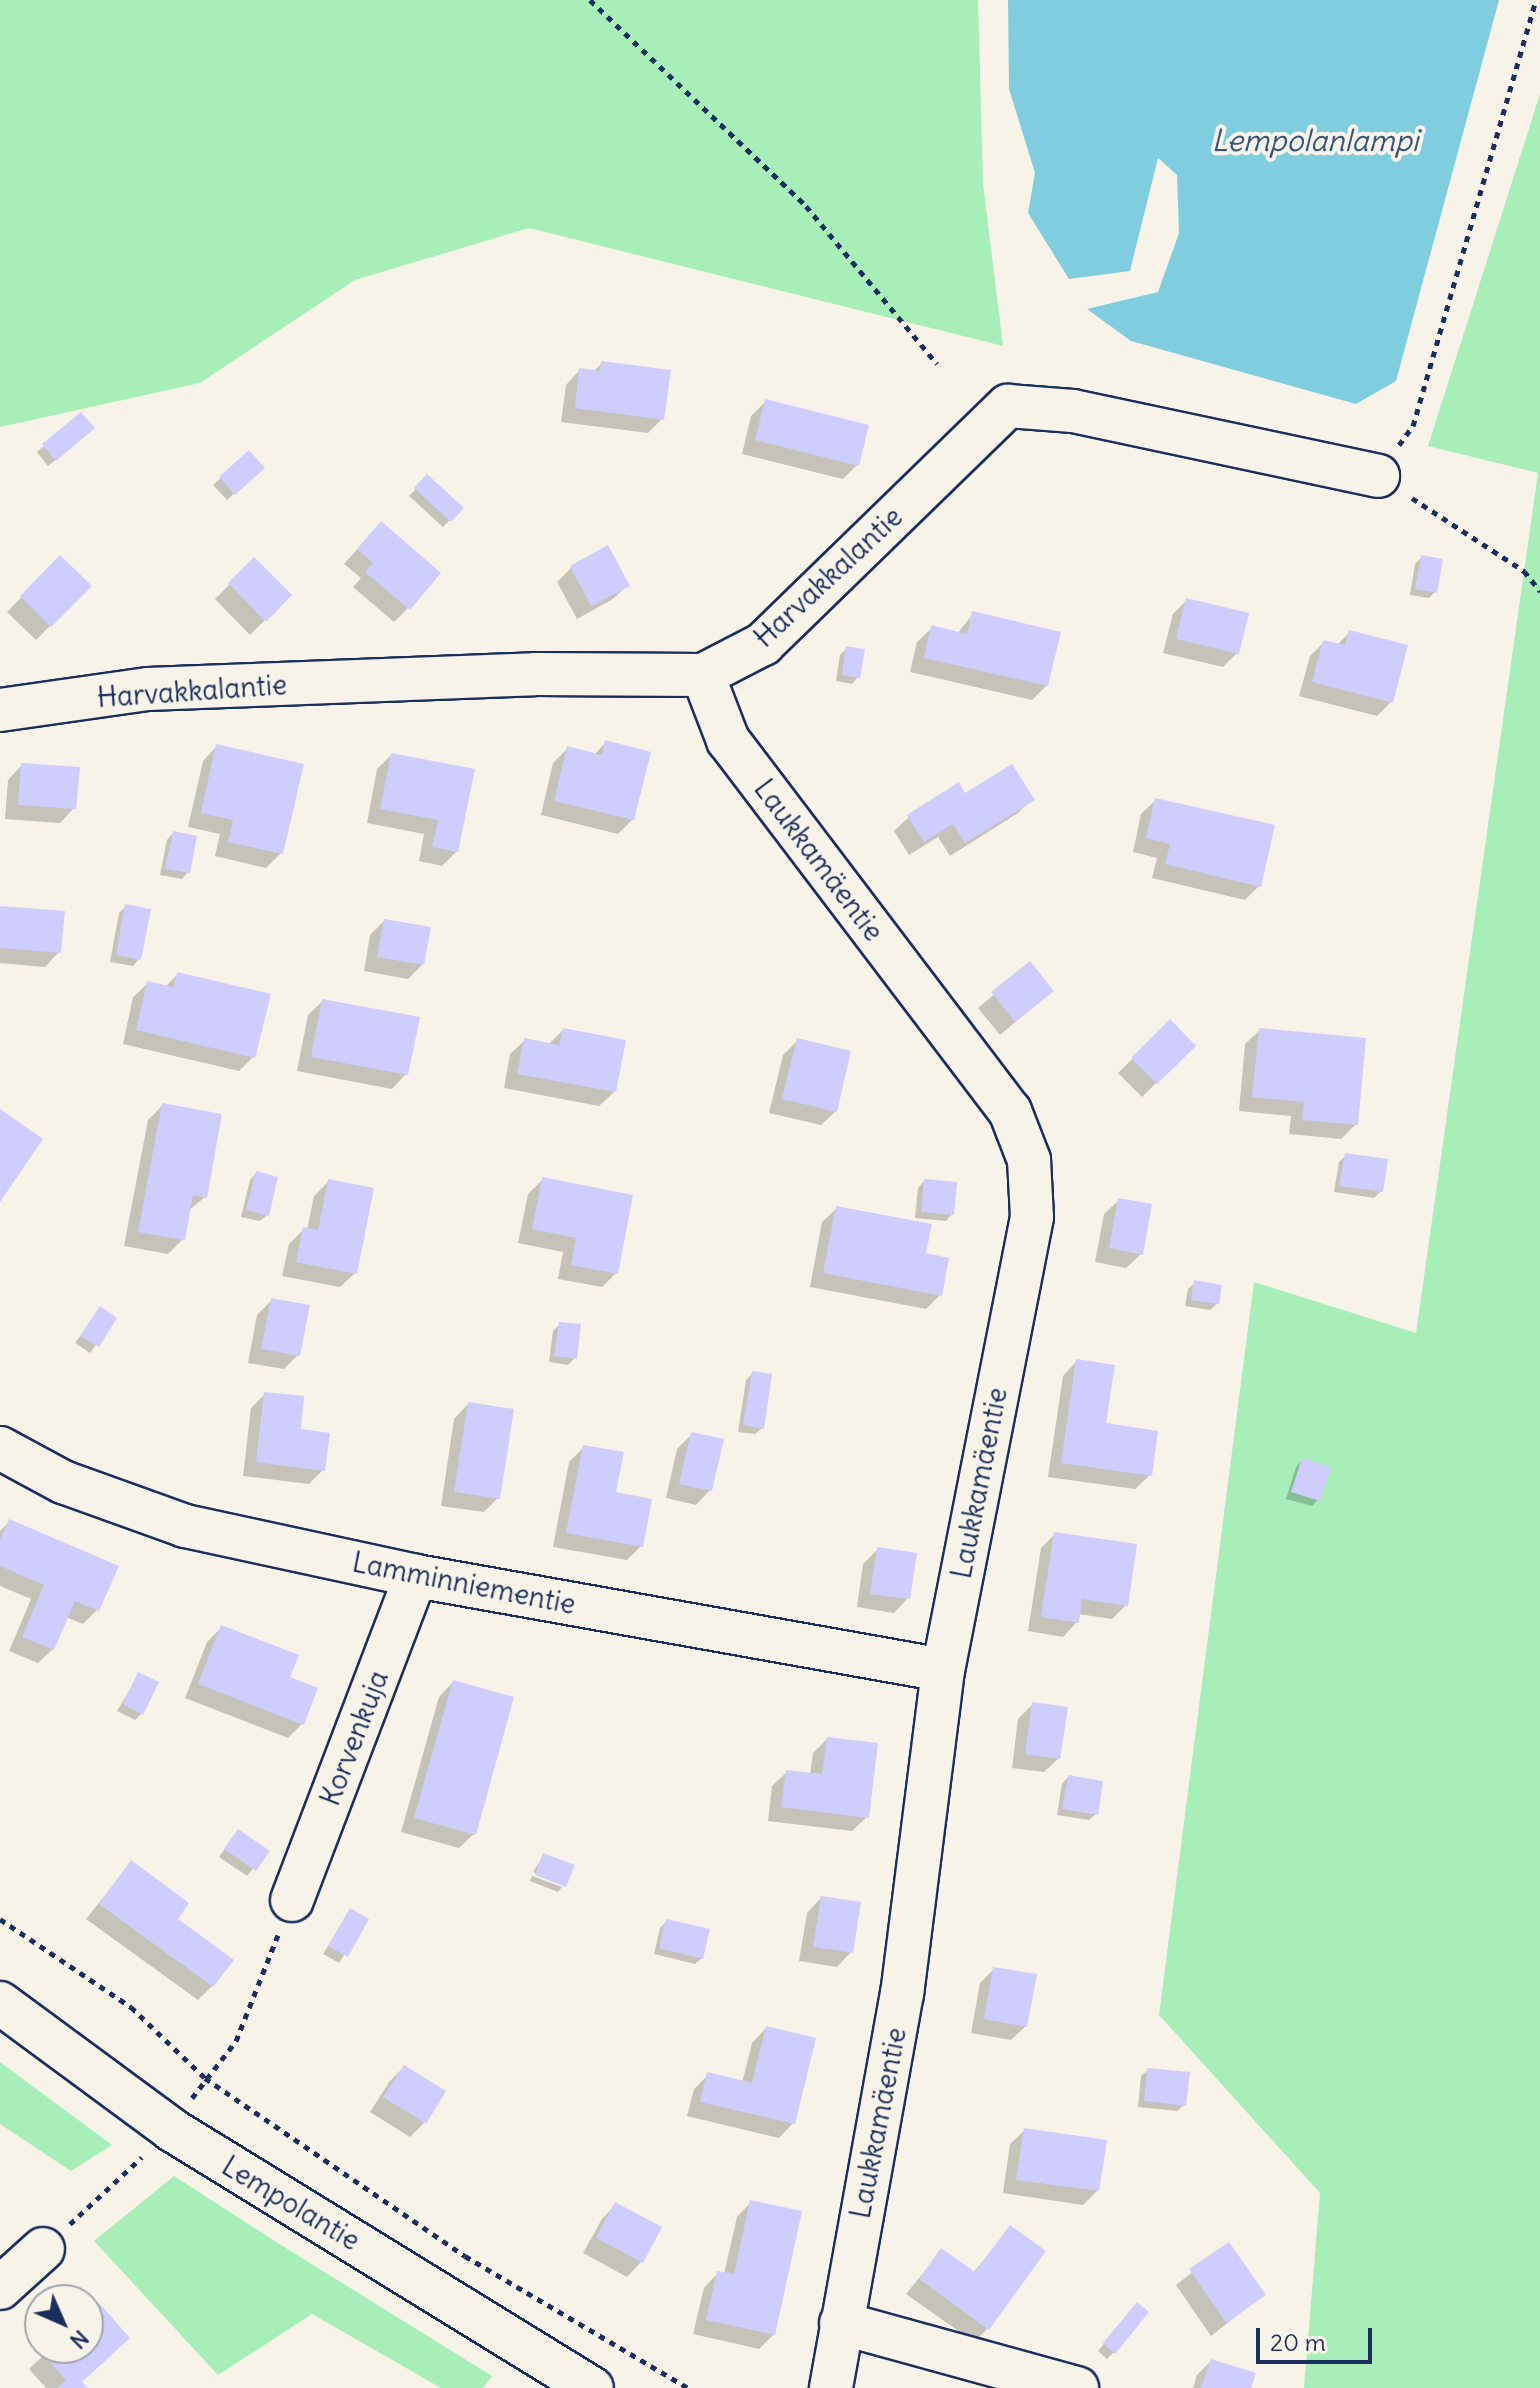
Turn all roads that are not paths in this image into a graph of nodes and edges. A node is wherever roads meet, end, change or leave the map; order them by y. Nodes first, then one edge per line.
1 (1378, 476) road end
2 (703, 675) junction
3 (0, 710) edge
4 (0, 1448) edge
5 (416, 1576) junction
6 (943, 1670) junction
7 (292, 1900) road end
8 (0, 2003) edge
9 (43, 2249) road end
10 (0, 2288) edge
11 (841, 2323) junction
12 (592, 2388) edge
13 (831, 2388) edge
14 (1077, 2388) edge

1 - 2 street, Harvakkalantie
2 - 3 street, Harvakkalantie
2 - 6 street, Laukkamäentie
4 - 5 street, Lamminniementie
5 - 6 street, Lamminniementie
5 - 7 street, Korvenkuja
6 - 11 street, Laukkamäentie
8 - 12 street, Lempolantie
9 - 10 street
11 - 13 street, Laukkamäentie
11 - 14 street

